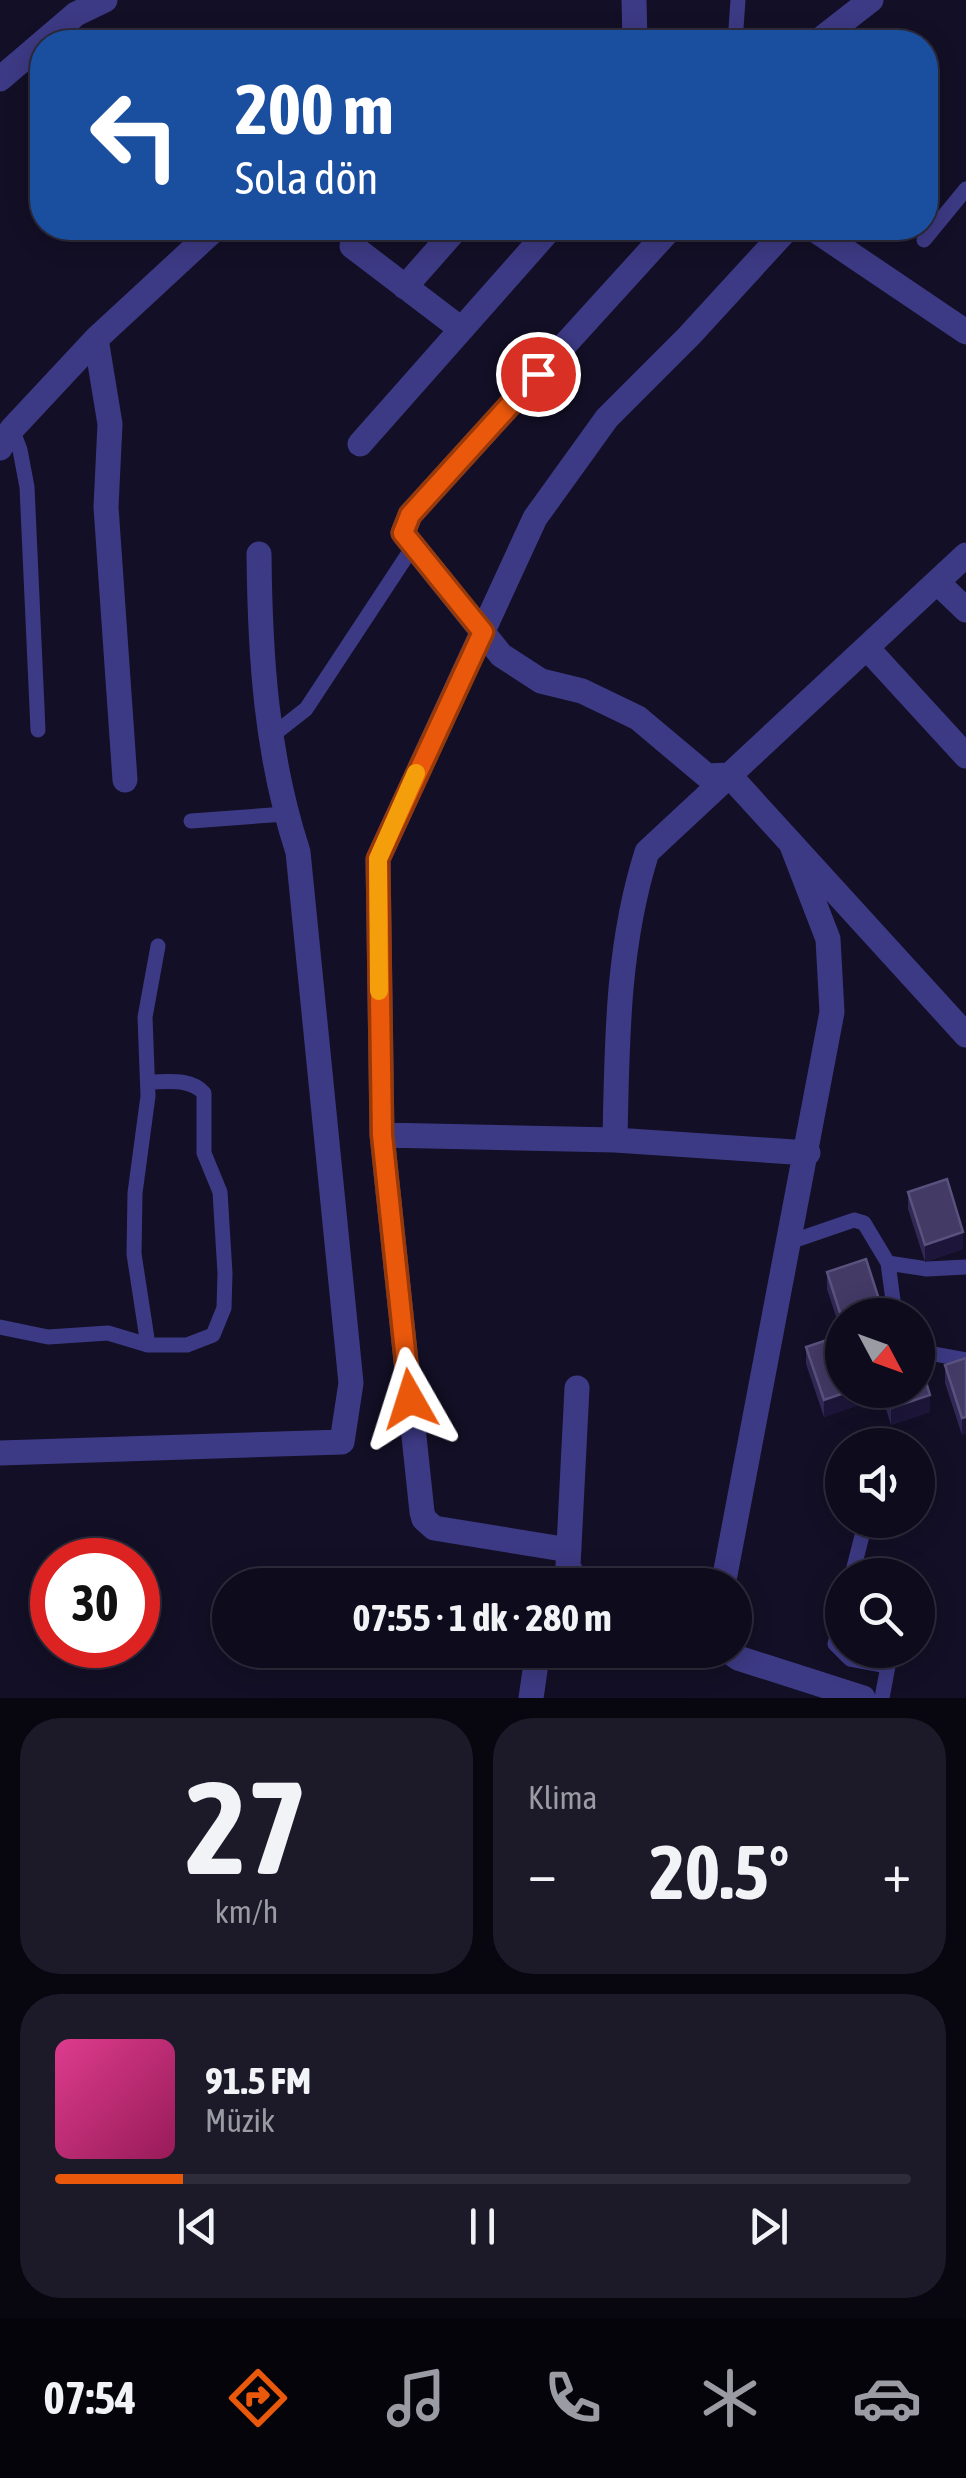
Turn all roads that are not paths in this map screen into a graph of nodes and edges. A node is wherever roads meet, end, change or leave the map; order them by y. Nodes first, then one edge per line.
1 (105, 0) edge
2 (634, 0) edge
3 (738, 0) edge
4 (871, 0) edge
5 (57, 30) edge
6 (635, 30) edge
7 (736, 30) edge
8 (832, 30) edge
9 (30, 53) edge
10 (0, 79) edge
11 (966, 189) edge
12 (938, 223) edge
13 (203, 240) edge
14 (446, 240) edge
15 (539, 240) edge
16 (659, 240) edge
17 (777, 240) edge
18 (830, 240) edge
19 (352, 246) dead end
20 (406, 286) junction
21 (461, 329) junction
22 (966, 332) edge
23 (96, 340) junction
24 (6, 438) edge
25 (360, 444) dead end
26 (414, 546) junction
27 (259, 554) dead end
28 (966, 555) edge
29 (937, 582) junction
30 (966, 610) edge
31 (483, 632) junction
32 (867, 648) junction
33 (38, 730) dead end
34 (269, 738) junction
35 (966, 756) edge
36 (729, 775) junction
37 (125, 780) dead end
38 (285, 814) junction
39 (192, 822) dead end
40 (791, 843) junction
41 (158, 946) dead end
42 (966, 1035) edge
43 (149, 1082) junction
44 (382, 1135) junction
45 (614, 1140) junction
46 (808, 1152) junction
47 (790, 1242) junction
48 (888, 1263) junction
49 (966, 1267) edge
50 (893, 1298) edge
51 (0, 1327) edge
52 (148, 1345) junction
53 (935, 1354) edge
54 (966, 1360) edge
55 (577, 1388) dead end
56 (0, 1452) edge
57 (569, 1550) junction
58 (569, 1568) edge
59 (726, 1568) edge
60 (752, 1662) edge
61 (535, 1668) edge
62 (888, 1668) edge
63 (531, 1698) edge
64 (864, 1698) edge
65 (882, 1698) edge

1 - 5 street
2 - 6 street
3 - 7 lane
4 - 8 street
9 - 10 street
11 - 12 lane
13 - 23 street
14 - 20 street
15 - 21 street
16 - 26 street
17 - 31 street
18 - 22 street
19 - 20 street
20 - 21 street
21 - 25 street
23 - 24 street
23 - 37 street
24 - 33 lane
26 - 31 street
26 - 34 lane
27 - 34 street
28 - 29 street
29 - 30 street
29 - 32 street
31 - 36 street
31 - 44 street
32 - 35 street
32 - 36 street
34 - 38 street
36 - 40 street
36 - 45 street
38 - 39 lane
38 - 56 street
40 - 42 street
40 - 46 street
41 - 43 lane
43 - 52 lane
43 - 52 lane
44 - 45 street
44 - 57 street
45 - 46 street
46 - 47 street
47 - 48 lane
47 - 59 street
48 - 49 lane
48 - 50 lane
51 - 52 lane
53 - 54 lane
55 - 57 street
57 - 58 street
60 - 64 street
61 - 63 street
62 - 65 lane

